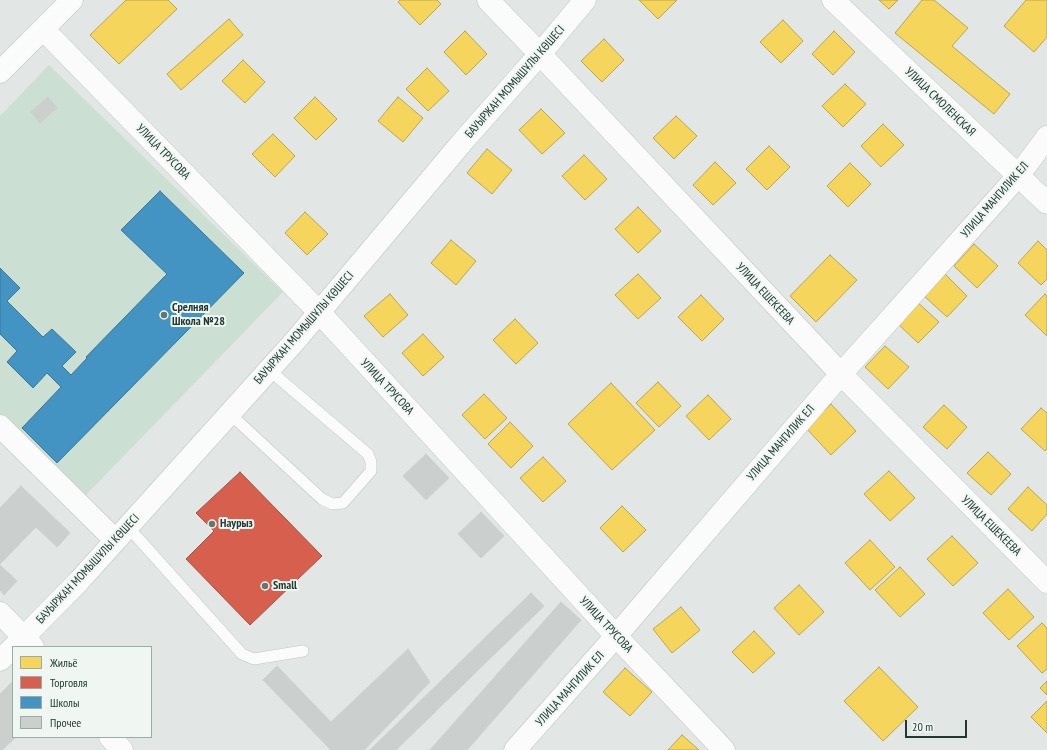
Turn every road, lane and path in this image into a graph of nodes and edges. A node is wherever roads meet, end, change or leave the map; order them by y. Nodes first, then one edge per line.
1 (72, 0) edge
2 (488, 0) edge
3 (585, 0) edge
4 (833, 0) edge
5 (43, 29) junction
6 (540, 54) junction
7 (0, 72) edge
8 (1047, 136) edge
9 (1018, 176) junction
10 (1047, 203) edge
11 (318, 312) junction
12 (269, 370) junction
13 (841, 374) junction
14 (230, 414) junction
15 (0, 426) edge
16 (122, 533) junction
17 (1047, 582) edge
18 (0, 613) edge
19 (616, 636) junction
20 (21, 645) edge
21 (12, 651) edge
22 (303, 651) dead end
23 (0, 660) edge
24 (111, 738) edge
25 (122, 750) edge
26 (515, 750) edge
27 (724, 750) edge

1 - 5 street
2 - 6 street, УЛИЦА ЕШЕКЕЕВА
3 - 6 street, БАУЫРЖАН МОМЫШҰЛЫ КӨШЕСІ
4 - 9 street, УЛИЦА СМОЛЕНСКАЯ
5 - 7 street
5 - 11 street, УЛИЦА ТРУСОВА
6 - 11 street, БАУЫРЖАН МОМЫШҰЛЫ КӨШЕСІ
6 - 13 street, УЛИЦА ЕШЕКЕЕВА
8 - 9 street, УЛИЦА МАНГИЛИК ЕЛ
9 - 10 street, УЛИЦА СМОЛЕНСКАЯ
9 - 13 street, УЛИЦА МАНГИЛИК ЕЛ
11 - 12 street, БАУЫРЖАН МОМЫШҰЛЫ КӨШЕСІ
11 - 19 street, УЛИЦА ТРУСОВА
12 - 14 street, БАУЫРЖАН МОМЫШҰЛЫ КӨШЕСІ
12 - 14 lane
13 - 17 street, УЛИЦА ЕШЕКЕЕВА
13 - 19 street, УЛИЦА МАНГИЛИК ЕЛ
14 - 16 street, БАУЫРЖАН МОМЫШҰЛЫ КӨШЕСІ
15 - 16 street
16 - 20 street, БАУЫРЖАН МОМЫШҰЛЫ КӨШЕСІ
16 - 22 lane
18 - 20 street
19 - 26 street, УЛИЦА МАНГИЛИК ЕЛ
19 - 27 street, УЛИЦА ТРУСОВА
21 - 23 street, БАУЫРЖАН МОМЫШҰЛЫ КӨШЕСІ
24 - 25 street

